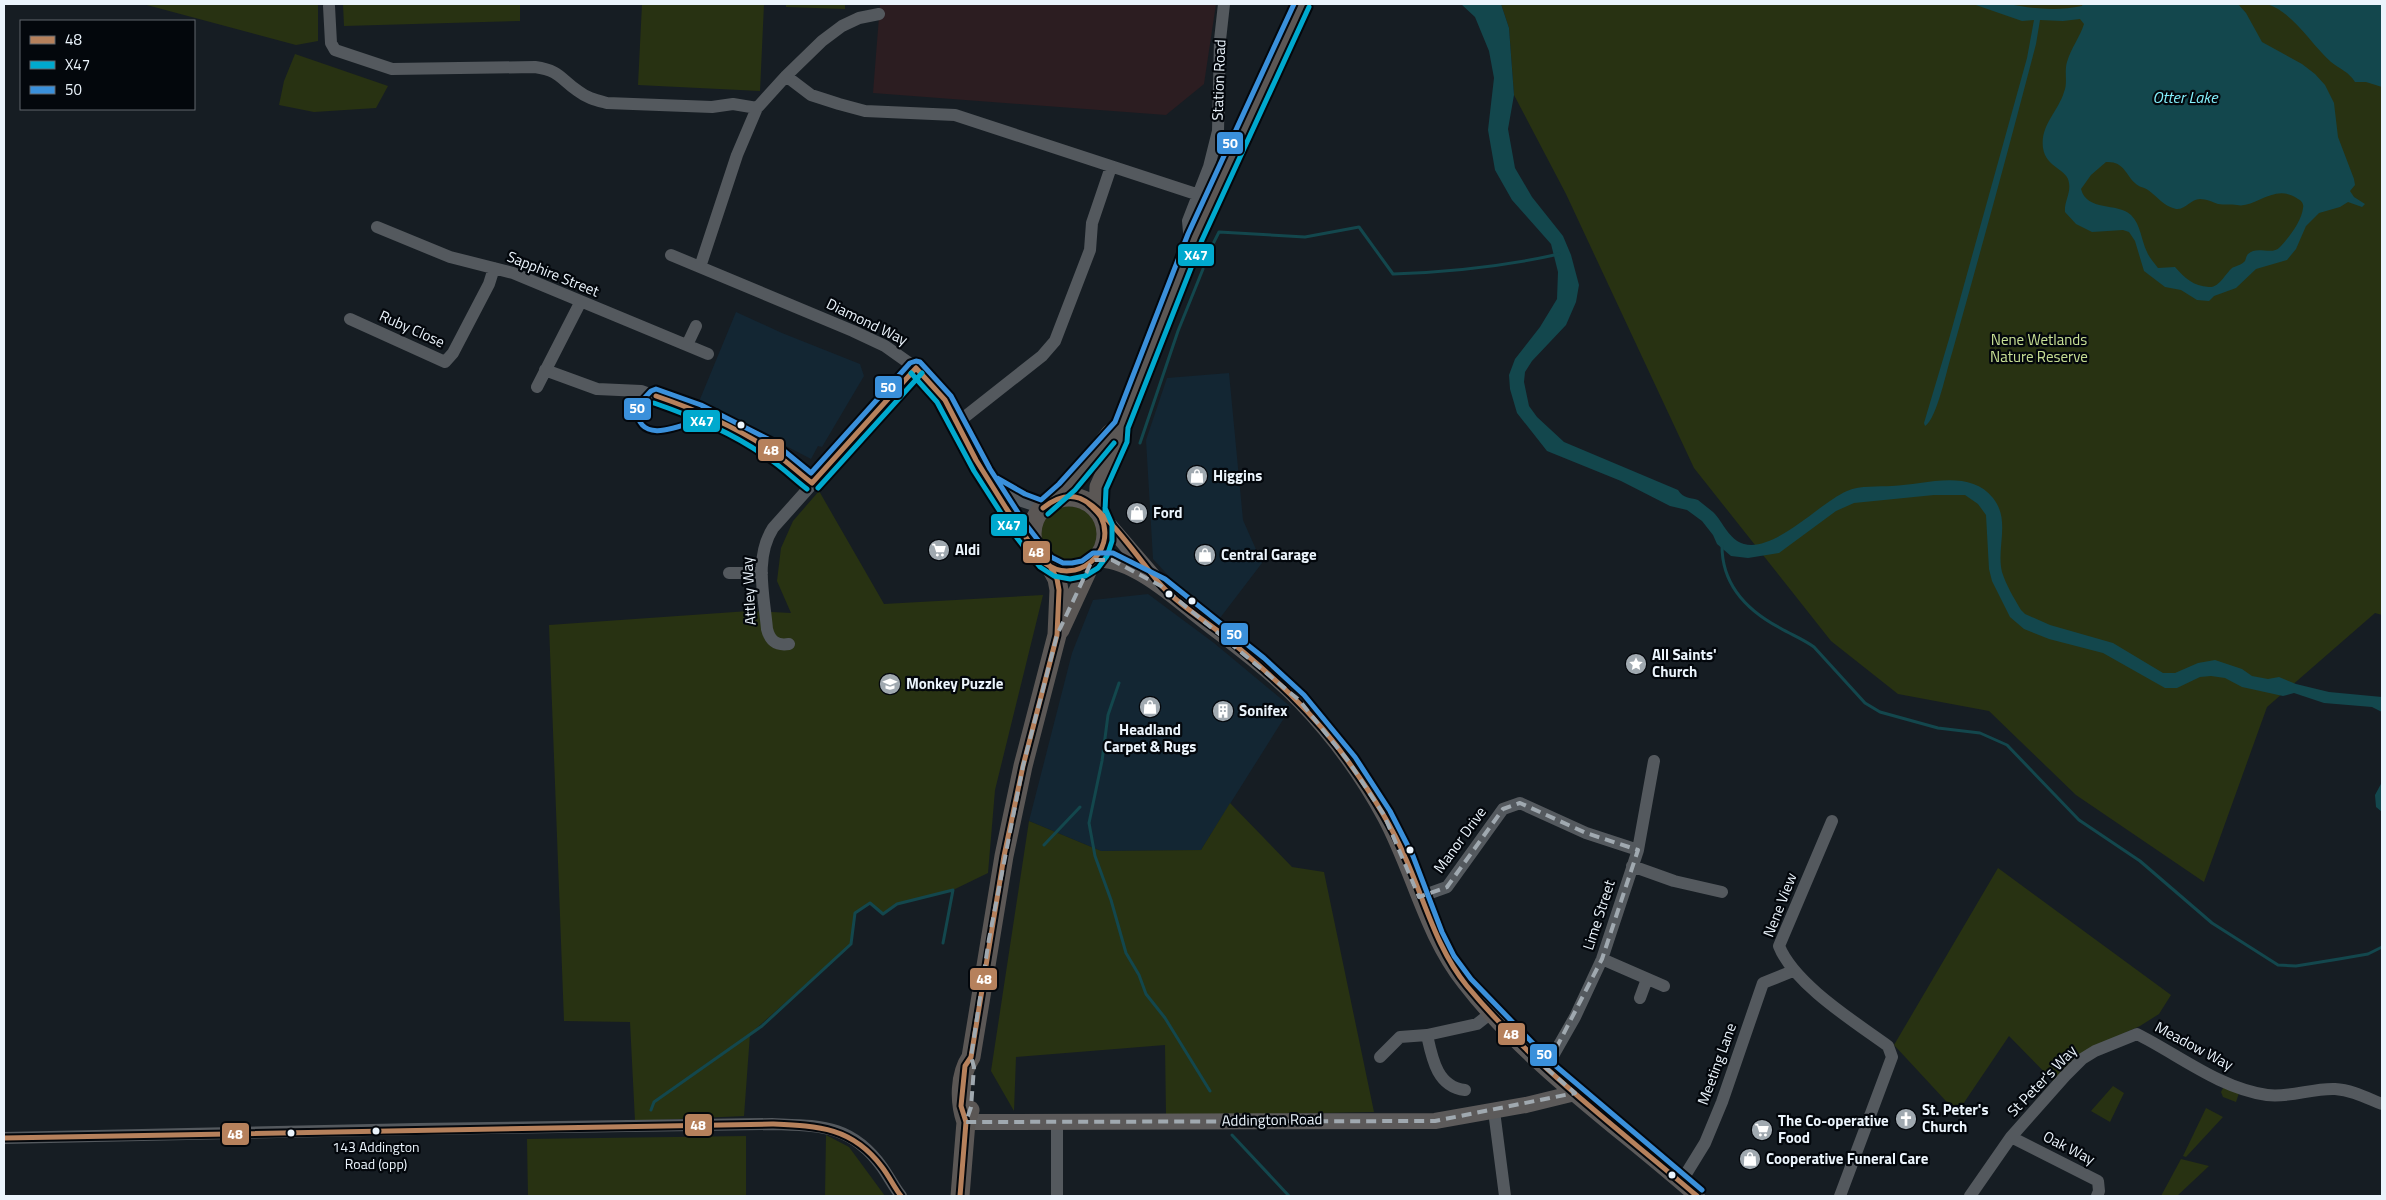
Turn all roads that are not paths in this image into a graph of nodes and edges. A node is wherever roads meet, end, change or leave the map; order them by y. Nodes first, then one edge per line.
1 (1224, 4) edge
2 (1302, 4) edge
3 (329, 6) dead end
4 (879, 14) dead end
5 (786, 76) junction
6 (757, 108) junction
7 (1111, 167) junction
8 (1199, 195) junction
9 (377, 227) dead end
10 (1195, 237) junction
11 (671, 255) dead end
12 (700, 267) junction
13 (494, 268) junction
14 (580, 303) junction
15 (350, 319) dead end
16 (696, 326) dead end
17 (687, 345) junction
18 (708, 354) dead end
19 (916, 368) junction
20 (545, 370) junction
21 (537, 387) dead end
22 (958, 423) junction
23 (1121, 426) junction
24 (812, 483) junction
25 (993, 485) junction
26 (1048, 504) junction
27 (1100, 514) junction
28 (1036, 550) junction
29 (1092, 563) junction
30 (1050, 566) junction
31 (729, 573) dead end
32 (762, 573) junction
33 (1161, 586) junction
34 (1057, 635) junction
35 (789, 644) dead end
36 (1654, 762) dead end
37 (1832, 820) dead end
38 (1638, 850) junction
39 (1632, 866) junction
40 (1722, 892) dead end
41 (1419, 898) junction
42 (1602, 959) junction
43 (1793, 971) junction
44 (1646, 979) junction
45 (1664, 986) dead end
46 (1640, 998) dead end
47 (1490, 1013) junction
48 (2137, 1034) joint
49 (1428, 1035) junction
50 (1380, 1057) dead end
51 (1546, 1068) junction
52 (1465, 1090) dead end
53 (1575, 1093) junction
54 (2382, 1104) edge
55 (1494, 1111) junction
56 (966, 1122) junction
57 (1056, 1122) junction
58 (2011, 1136) junction
59 (4, 1138) edge
60 (1681, 1182) junction
61 (901, 1196) edge
62 (960, 1196) edge
63 (1057, 1196) edge
64 (1505, 1196) edge
65 (1697, 1196) edge
66 (1840, 1196) edge
67 (1970, 1196) edge
68 (2097, 1196) edge

1 - 8 street, Station Road
2 - 10 highway, Station Road
3 - 6 street
4 - 5 street
5 - 6 street
5 - 7 street
6 - 12 street
7 - 8 street
7 - 22 street
8 - 10 street, Station Road
9 - 13 street, Sapphire Street
10 - 23 highway, Station Road
11 - 12 street, Diamond Way
12 - 19 street, Diamond Way
13 - 14 street, Sapphire Street
13 - 15 street, Ruby Close
14 - 17 street, Sapphire Street
14 - 20 street
16 - 17 street
17 - 18 street, Sapphire Street
19 - 22 street, Diamond Way
19 - 24 street, Attley Way
20 - 21 street
20 - 24 street
22 - 25 street, Diamond Way
23 - 26 highway, Station Road
23 - 27 highway, Station Road
24 - 32 street, Attley Way
25 - 26 street, Diamond Way
25 - 28 street, Diamond Way
26 - 27 highway
26 - 28 highway
27 - 29 highway
27 - 33 main road
28 - 30 highway
29 - 30 highway
29 - 33 main road
29 - 34 highway
30 - 34 highway
31 - 32 street
32 - 35 street, Attley Way
33 - 41 main road
34 - 56 highway
36 - 38 street, Lime Street
37 - 43 street, Nene View
38 - 39 street, Lime Street
38 - 41 street, Manor Drive
39 - 40 street
39 - 42 street, Lime Street
41 - 47 main road
42 - 44 street
42 - 51 street, Lime Street
43 - 60 street, Meeting Lane
43 - 66 street, Nene View
44 - 45 street
44 - 46 street
47 - 49 street
47 - 51 main road
48 - 54 street, Meadow Way
48 - 58 street, St Peter's Way
49 - 50 street
49 - 52 street
51 - 53 main road
53 - 55 main road, Addington Road
53 - 60 main road
55 - 57 main road, Addington Road
55 - 64 street
56 - 57 main road, Addington Road
56 - 62 highway
57 - 63 street
58 - 67 street, St Peter's Way
58 - 68 street, Oak Way
59 - 61 street
60 - 65 main road

